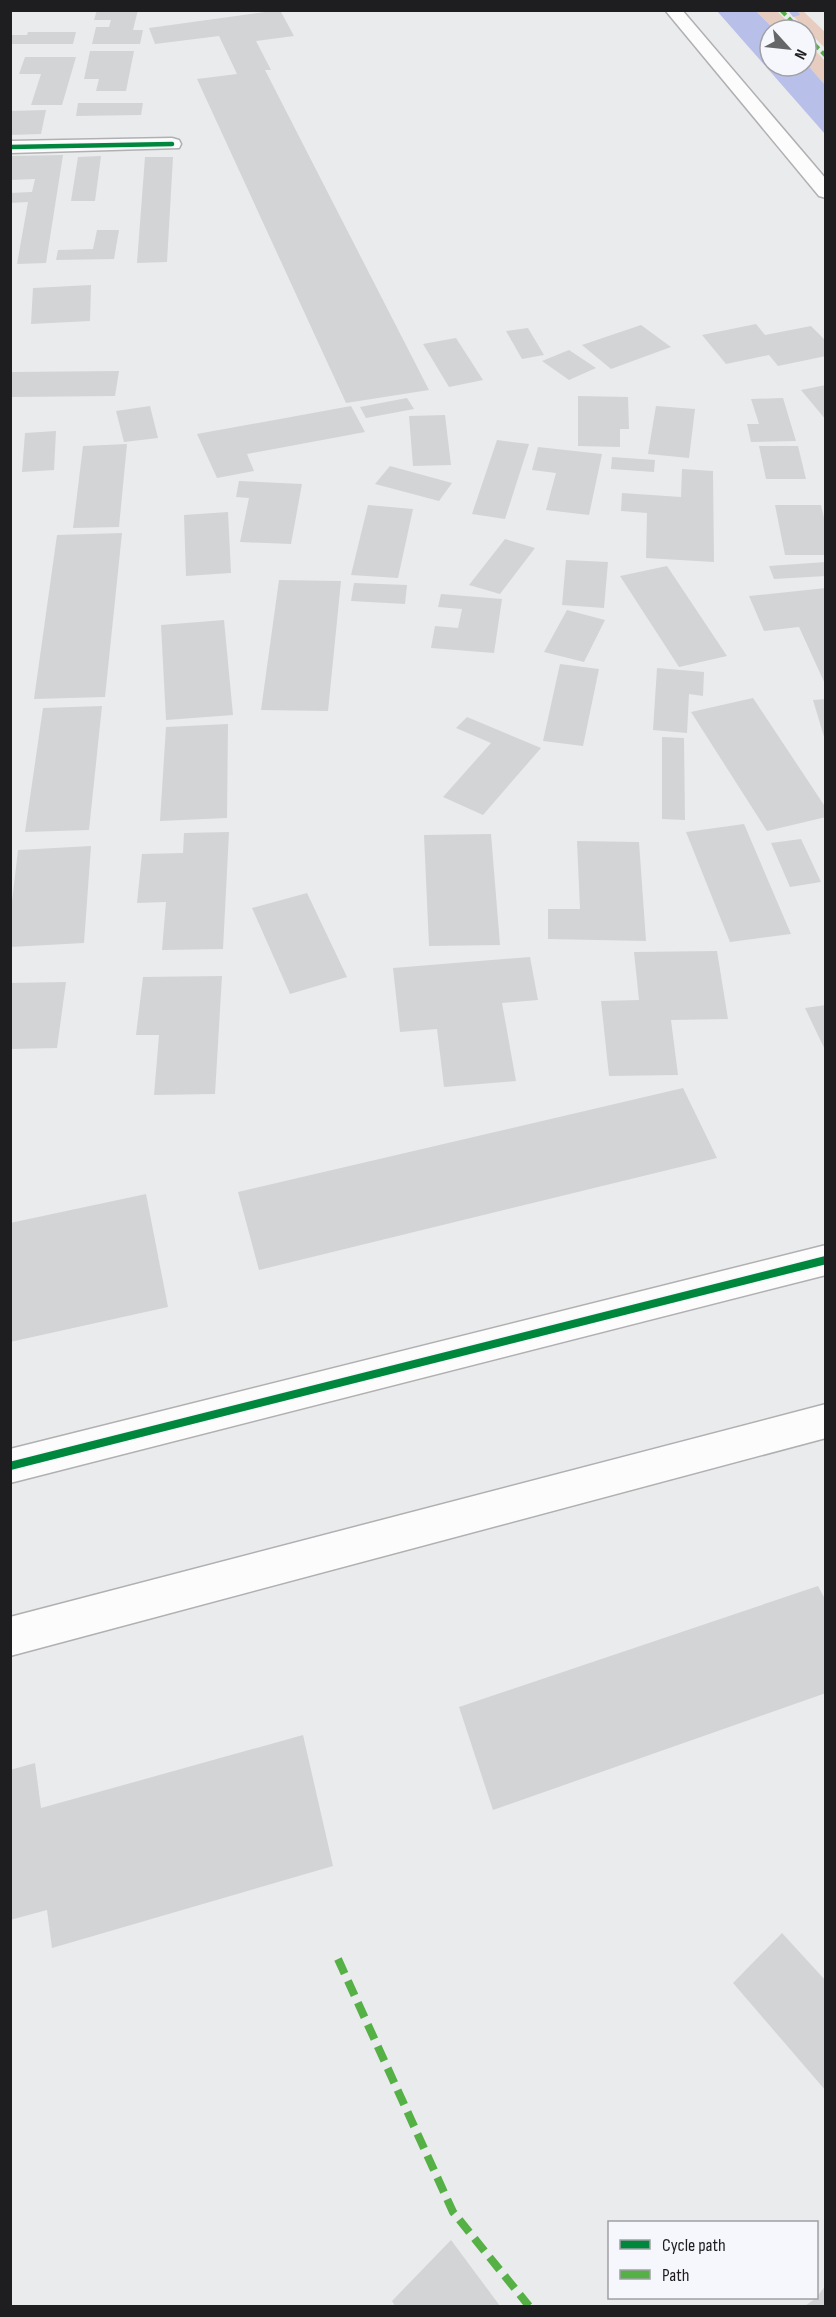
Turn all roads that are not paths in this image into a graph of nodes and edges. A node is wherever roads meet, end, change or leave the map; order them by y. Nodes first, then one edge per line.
1 (673, 10) edge
2 (172, 144) dead end
3 (10, 147) edge
4 (825, 192) edge
5 (825, 1260) edge
6 (825, 1421) edge
7 (10, 1466) edge
8 (10, 1637) edge

1 - 4 main road
2 - 3 main road
5 - 7 main road
6 - 8 main road

